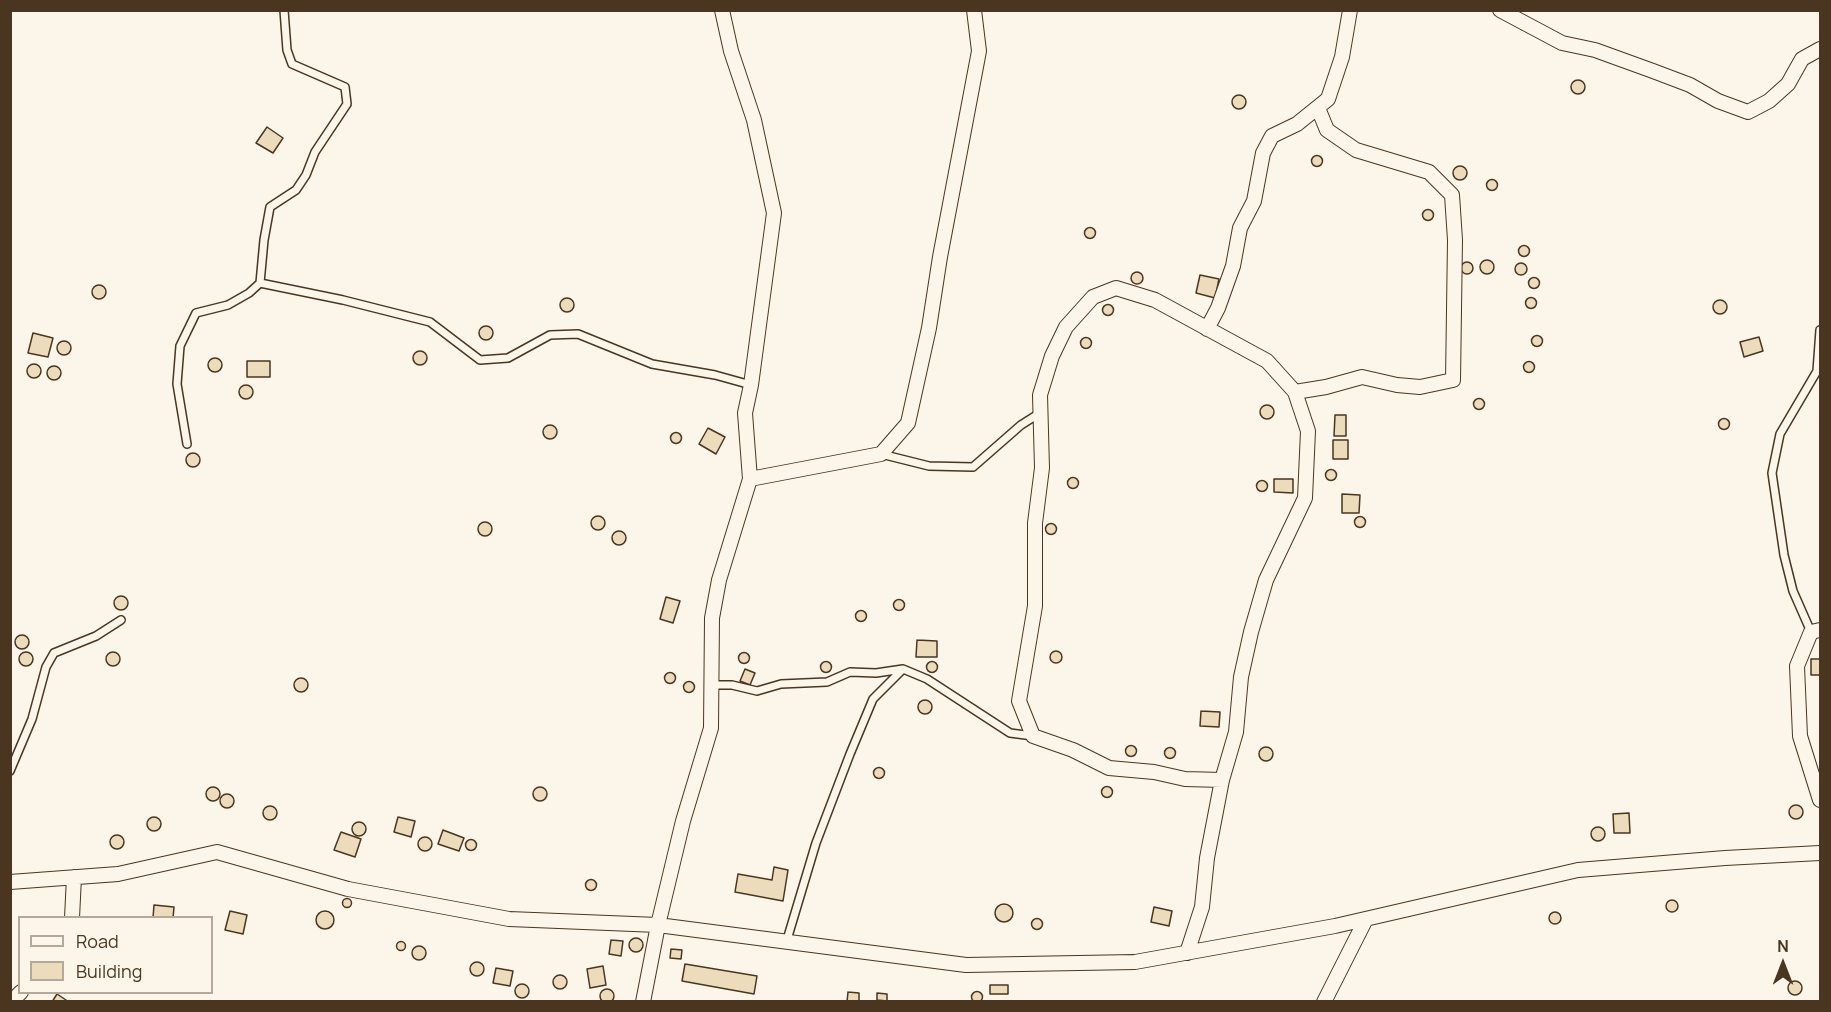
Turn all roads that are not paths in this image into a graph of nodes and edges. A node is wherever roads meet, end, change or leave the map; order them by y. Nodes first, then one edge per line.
1 (284, 10) edge
2 (722, 10) edge
3 (974, 10) edge
4 (1350, 10) edge
5 (1500, 10) edge
6 (1821, 49) edge
7 (1318, 108) junction
8 (260, 283) junction
9 (1207, 329) junction
10 (1821, 330) edge
11 (751, 385) junction
12 (1295, 392) junction
13 (1040, 413) junction
14 (187, 444) dead end
15 (881, 454) junction
16 (750, 479) junction
17 (121, 620) dead end
18 (1816, 631) edge
19 (903, 669) junction
20 (711, 685) junction
21 (1033, 736) junction
22 (10, 771) edge
23 (1222, 780) junction
24 (1821, 800) edge
25 (1821, 853) edge
26 (74, 877) junction
27 (10, 882) edge
28 (72, 916) edge
29 (1366, 919) junction
30 (658, 925) junction
31 (786, 943) junction
32 (1187, 953) junction
33 (643, 1002) edge
34 (1324, 1002) edge

1 - 8 lane
2 - 11 street
3 - 15 street
4 - 7 street
5 - 6 street
7 - 9 street
7 - 12 street
8 - 11 lane
8 - 14 lane
9 - 12 street
9 - 13 street
10 - 18 lane
11 - 16 street
12 - 23 street
13 - 15 lane
13 - 21 street
15 - 16 street
16 - 20 street
17 - 22 lane
18 - 24 street
19 - 20 lane
19 - 21 lane
19 - 31 lane
20 - 30 street
21 - 23 street
23 - 32 street
25 - 29 street
26 - 27 street
26 - 28 street
26 - 30 street
29 - 32 street
29 - 34 street
30 - 31 street
30 - 33 street
31 - 32 street

